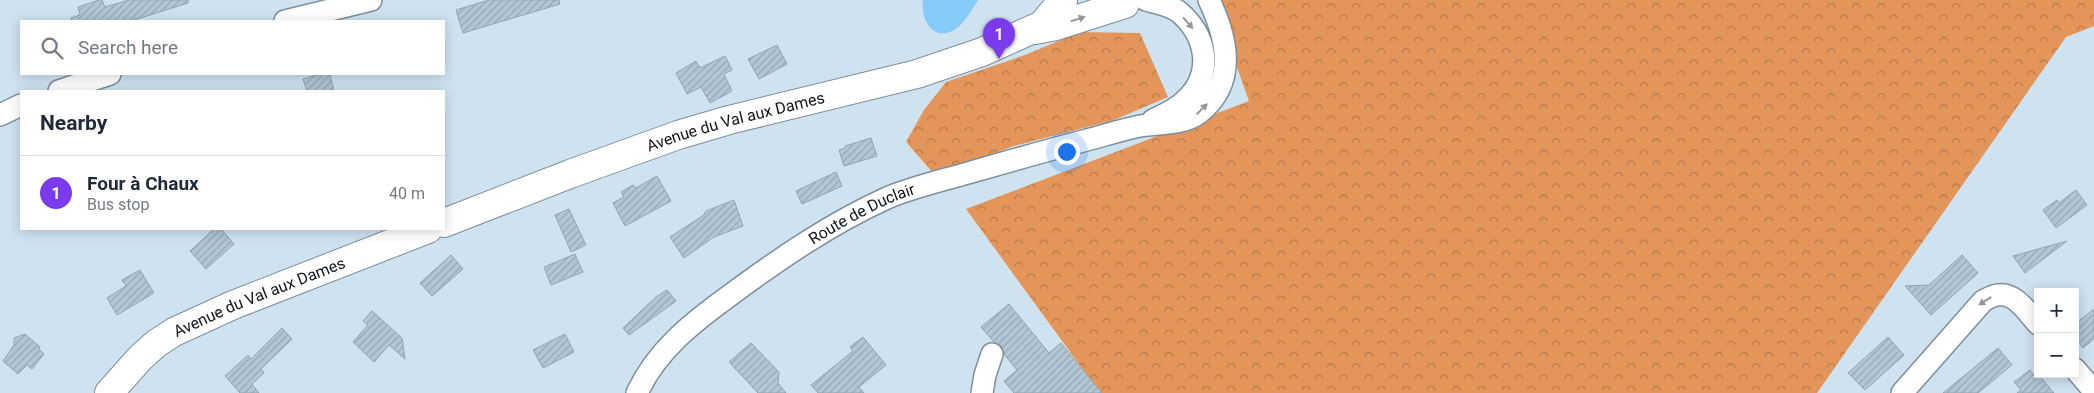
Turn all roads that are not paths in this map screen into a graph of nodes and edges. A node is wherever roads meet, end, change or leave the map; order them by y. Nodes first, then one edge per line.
1 (366, 0) edge
2 (1063, 0) edge
3 (1209, 0) edge
4 (1129, 1) edge
5 (289, 20) edge
6 (1031, 31) junction
7 (107, 75) edge
8 (62, 90) edge
9 (20, 105) edge
10 (0, 115) edge
11 (1140, 126) junction
12 (445, 223) edge
13 (425, 230) edge
14 (2034, 320) edge
15 (992, 354) dead end
16 (109, 393) edge
17 (637, 393) edge
18 (982, 393) edge
19 (1902, 393) edge

1 - 5 street
2 - 6 main road, Avenue du Val aux Dames
11 -> 3 street, Route de Duclair
6 -> 4 main road, Avenue du Val aux Dames
4 -> 11 street, Route de Duclair
6 - 12 main road, Avenue du Val aux Dames
7 - 8 street
9 - 10 street
11 - 17 street, Route de Duclair
13 - 16 main road, Avenue du Val aux Dames
14 -> 19 street
15 - 18 street

